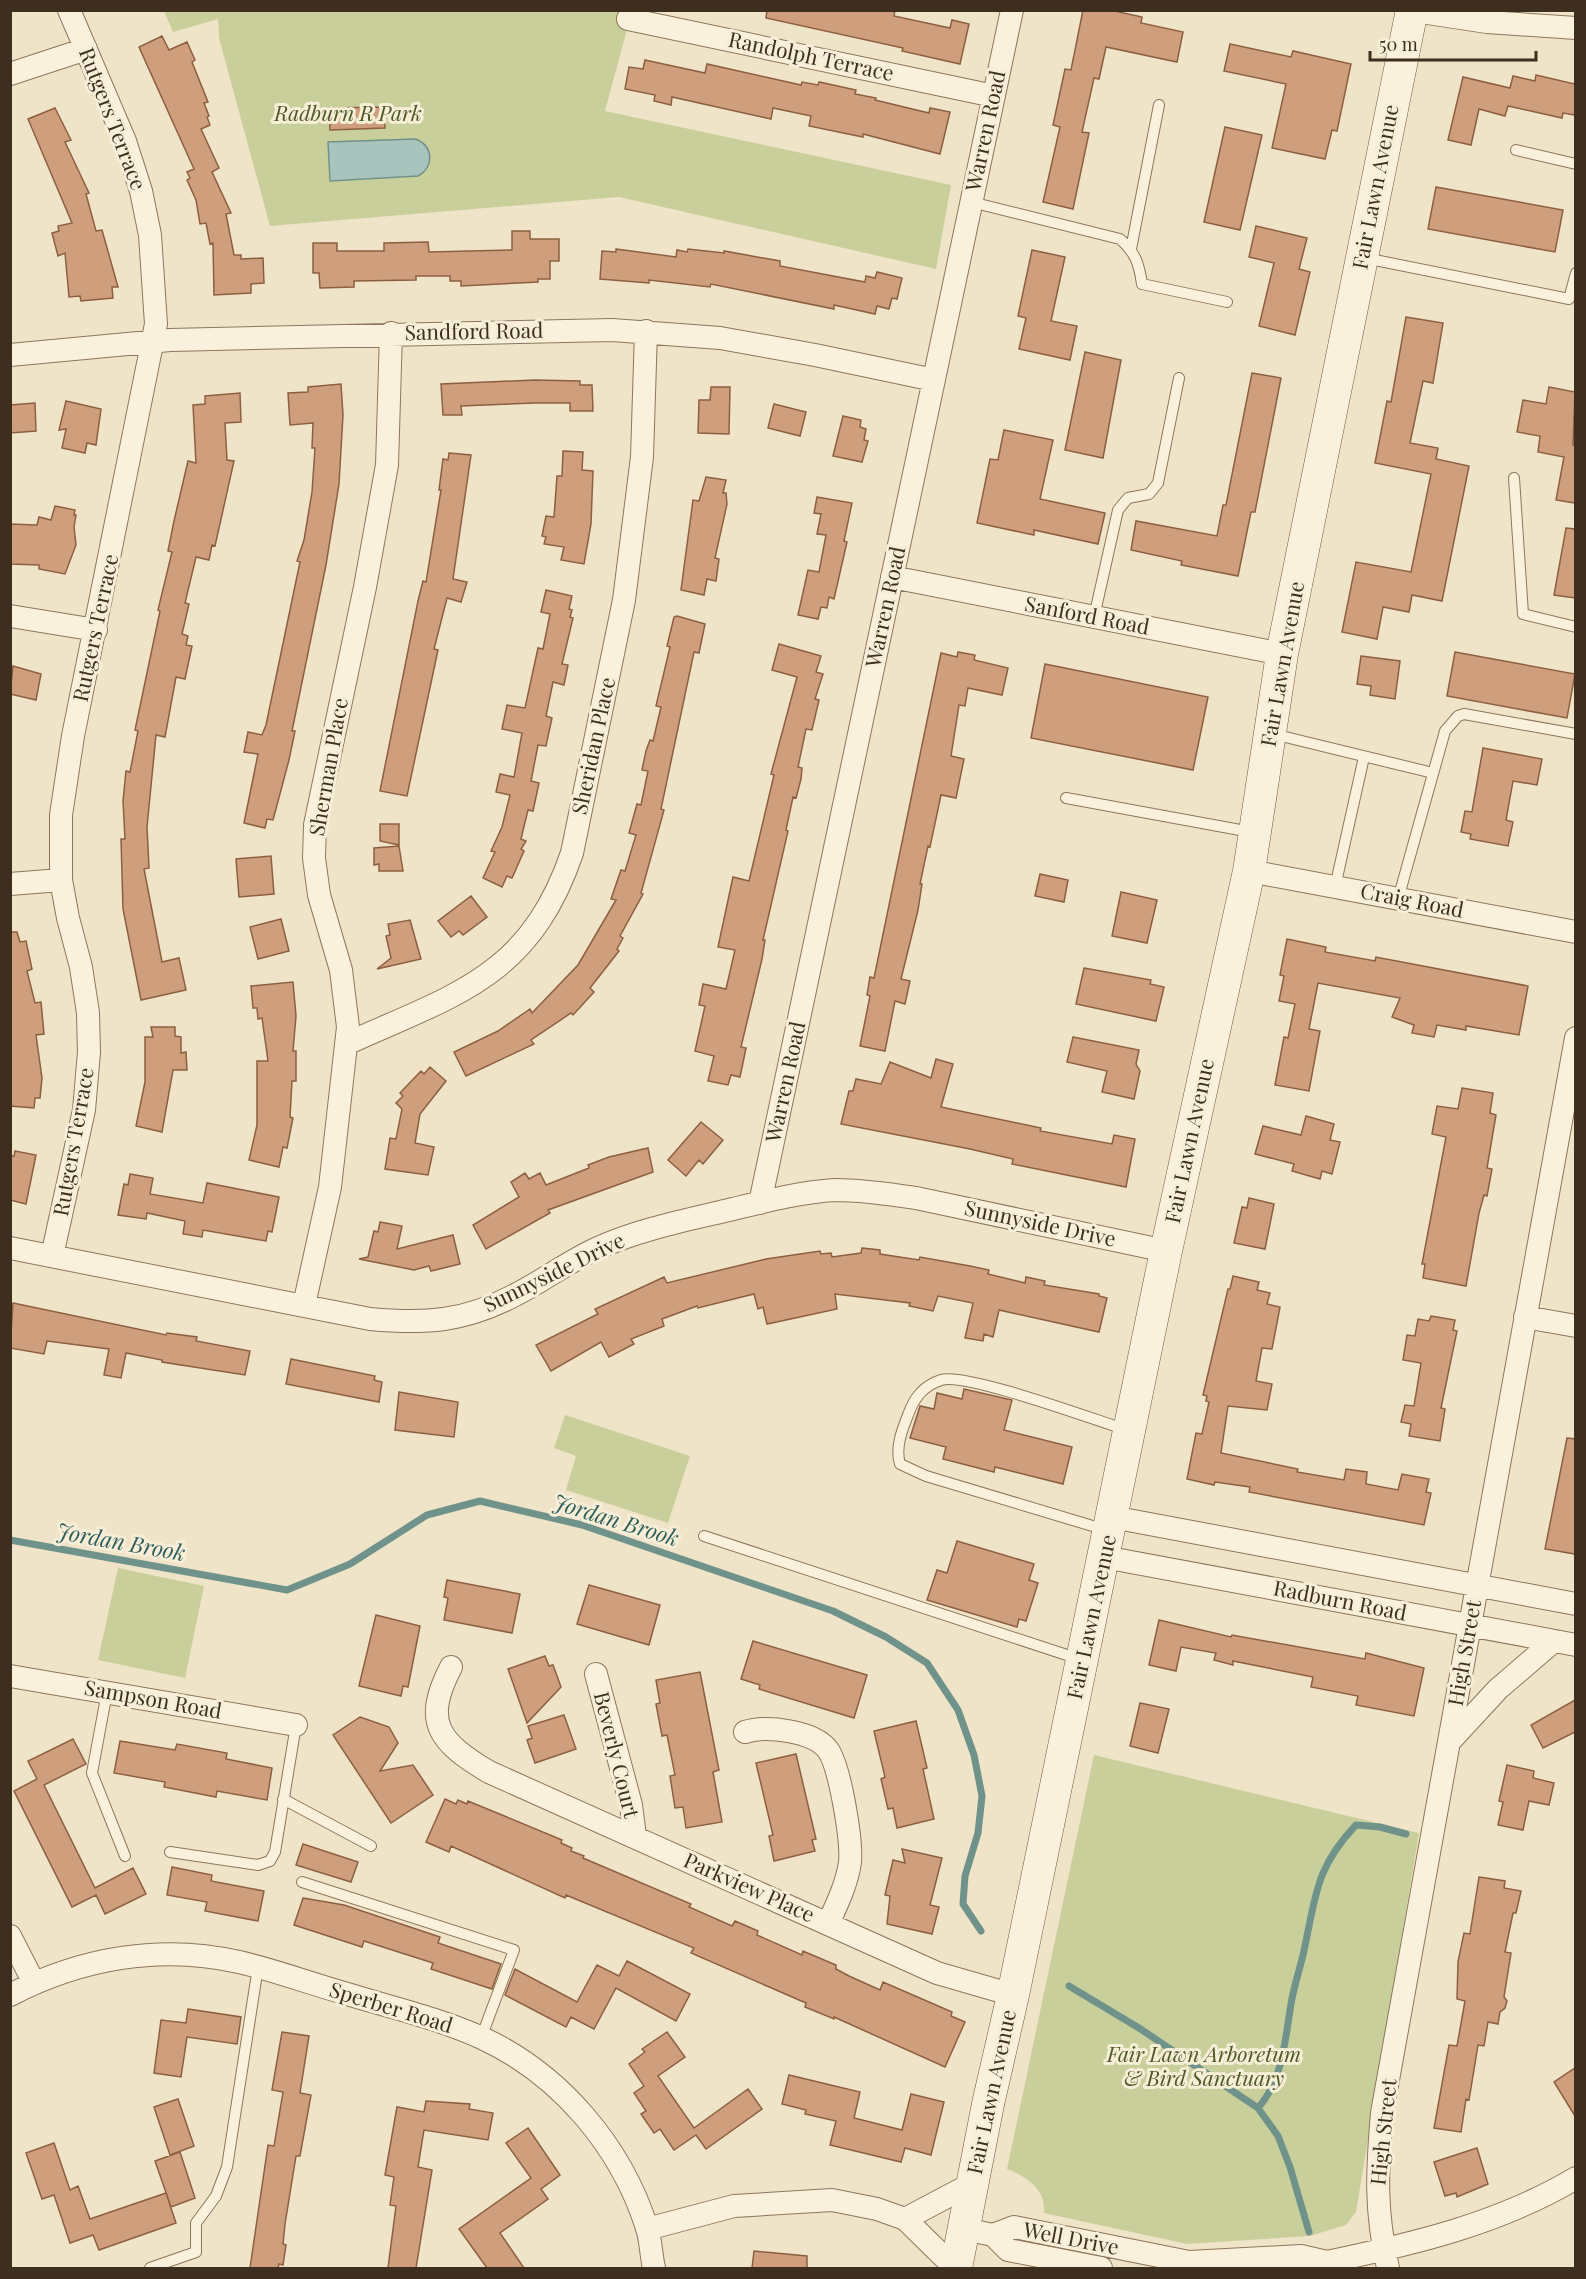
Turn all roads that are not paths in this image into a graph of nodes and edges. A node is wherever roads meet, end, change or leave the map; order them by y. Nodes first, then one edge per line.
1 (69, 10) edge
2 (1012, 10) edge
3 (1410, 11) edge
4 (628, 19) dead end
5 (1570, 25) edge
6 (86, 49) junction
7 (10, 74) edge
8 (994, 96) junction
9 (1159, 105) dead end
10 (1516, 150) dead end
11 (1575, 164) edge
12 (970, 202) junction
13 (1131, 249) junction
14 (1362, 257) junction
15 (1575, 273) edge
16 (1227, 302) dead end
17 (646, 331) junction
18 (391, 333) junction
19 (153, 342) junction
20 (10, 355) edge
21 (1179, 378) dead end
22 (934, 380) junction
23 (1514, 478) dead end
24 (892, 577) junction
25 (10, 616) edge
26 (1094, 617) junction
27 (1575, 627) edge
28 (96, 630) junction
29 (1282, 654) junction
30 (1270, 734) junction
31 (1575, 734) edge
32 (1364, 757) junction
33 (1433, 774) junction
34 (1066, 798) dead end
35 (1254, 833) junction
36 (1249, 871) junction
37 (61, 880) junction
38 (10, 884) edge
39 (1335, 887) junction
40 (1398, 898) junction
41 (1575, 932) edge
42 (1575, 1038) edge
43 (346, 1044) junction
44 (1573, 1069) edge
45 (760, 1203) junction
46 (10, 1248) edge
47 (1166, 1251) junction
48 (52, 1256) junction
49 (304, 1305) junction
50 (1525, 1317) junction
51 (1575, 1326) edge
52 (1130, 1431) junction
53 (1108, 1535) junction
54 (704, 1536) dead end
55 (1477, 1586) junction
56 (1575, 1604) edge
57 (1470, 1626) junction
58 (1565, 1643) edge
59 (1083, 1660) junction
60 (452, 1667) dead end
61 (596, 1674) dead end
62 (10, 1676) edge
63 (107, 1692) junction
64 (296, 1725) joint
65 (746, 1732) dead end
66 (1449, 1742) junction
67 (283, 1800) junction
68 (635, 1836) junction
69 (371, 1846) dead end
70 (170, 1852) dead end
71 (125, 1856) dead end
72 (302, 1882) dead end
73 (828, 1924) junction
74 (10, 1936) edge
75 (258, 1967) junction
76 (34, 1983) junction
77 (10, 1995) edge
78 (1013, 1995) junction
79 (482, 2038) junction
80 (1575, 2178) edge
81 (973, 2182) junction
82 (905, 2219) junction
83 (647, 2229) junction
84 (979, 2232) junction
85 (1386, 2259) edge
86 (1320, 2265) edge
87 (150, 2268) edge
88 (654, 2268) edge
89 (955, 2268) edge
90 (1101, 2268) edge

1 - 6 street, Rutgers Terrace
2 - 8 street, Warren Road
3 - 5 street
3 - 14 main road, Fair Lawn Avenue
4 - 8 street, Randolph Terrace
6 - 7 street
6 - 19 street, Rutgers Terrace
8 - 12 street, Warren Road
9 - 13 lane
10 - 11 lane
12 - 13 lane
12 - 22 street, Warren Road
13 - 16 lane
14 - 15 lane
14 - 29 main road, Fair Lawn Avenue
17 - 18 street, Sandford Road
17 - 22 street, Sandford Road
17 - 43 street, Sheridan Place
18 - 19 street, Sandford Road
18 - 43 street, Sherman Place
19 - 20 street, Sandford Road
19 - 28 street, Rutgers Terrace
21 - 26 lane
22 - 24 street, Warren Road
23 - 27 lane
24 - 26 street, Sanford Road
24 - 45 street, Warren Road
25 - 28 street
26 - 29 street, Sanford Road
28 - 37 street, Rutgers Terrace
29 - 30 main road, Fair Lawn Avenue
30 - 32 lane
30 - 35 main road, Fair Lawn Avenue
31 - 33 lane
32 - 33 lane
32 - 39 lane
33 - 40 lane
34 - 35 lane
35 - 36 main road, Fair Lawn Avenue
36 - 39 street, Craig Road
36 - 47 main road, Fair Lawn Avenue
37 - 38 street
37 - 48 street, Rutgers Terrace
39 - 40 street, Craig Road
40 - 41 street, Craig Road
42 - 44 street, High Street
43 - 49 street, Sherman Place
44 - 50 street, High Street
45 - 47 street, Sunnyside Drive
45 - 49 street, Sunnyside Drive
46 - 48 street, Sunnyside Drive
47 - 52 main road, Fair Lawn Avenue
48 - 49 street, Sunnyside Drive
50 - 51 street
50 - 55 street, High Street
52 - 53 main road, Fair Lawn Avenue
52 - 53 lane
53 - 55 street, Radburn Road
53 - 57 street, Radburn Road
53 - 59 main road, Fair Lawn Avenue
54 - 59 lane
55 - 56 street, Radburn Road
55 - 57 street, High Street
57 - 58 street, Radburn Road
57 - 66 street, High Street
58 - 66 street
59 - 78 main road, Fair Lawn Avenue
60 - 68 street, Parkview Place
61 - 68 street, Beverly Court
62 - 63 street, Sampson Road
63 - 64 street, Sampson Road
63 - 71 lane
64 - 67 lane
65 - 73 street
66 - 85 street, High Street
67 - 69 lane
67 - 70 lane
68 - 73 street, Parkview Place
72 - 79 lane
73 - 78 street, Parkview Place
74 - 76 street
75 - 76 street, Sperber Road
75 - 79 street, Sperber Road
75 - 87 lane
76 - 77 street, Sperber Road
78 - 81 main road, Fair Lawn Avenue
79 - 83 street, Sperber Road
80 - 85 street, Well Drive
81 - 82 street
81 - 84 main road, Fair Lawn Avenue
82 - 83 street
82 - 89 street
83 - 88 street, Sperber Road
84 - 86 street, Well Drive
84 - 89 main road, Fair Lawn Avenue
84 - 90 street, Well Drive
85 - 86 street, Well Drive

